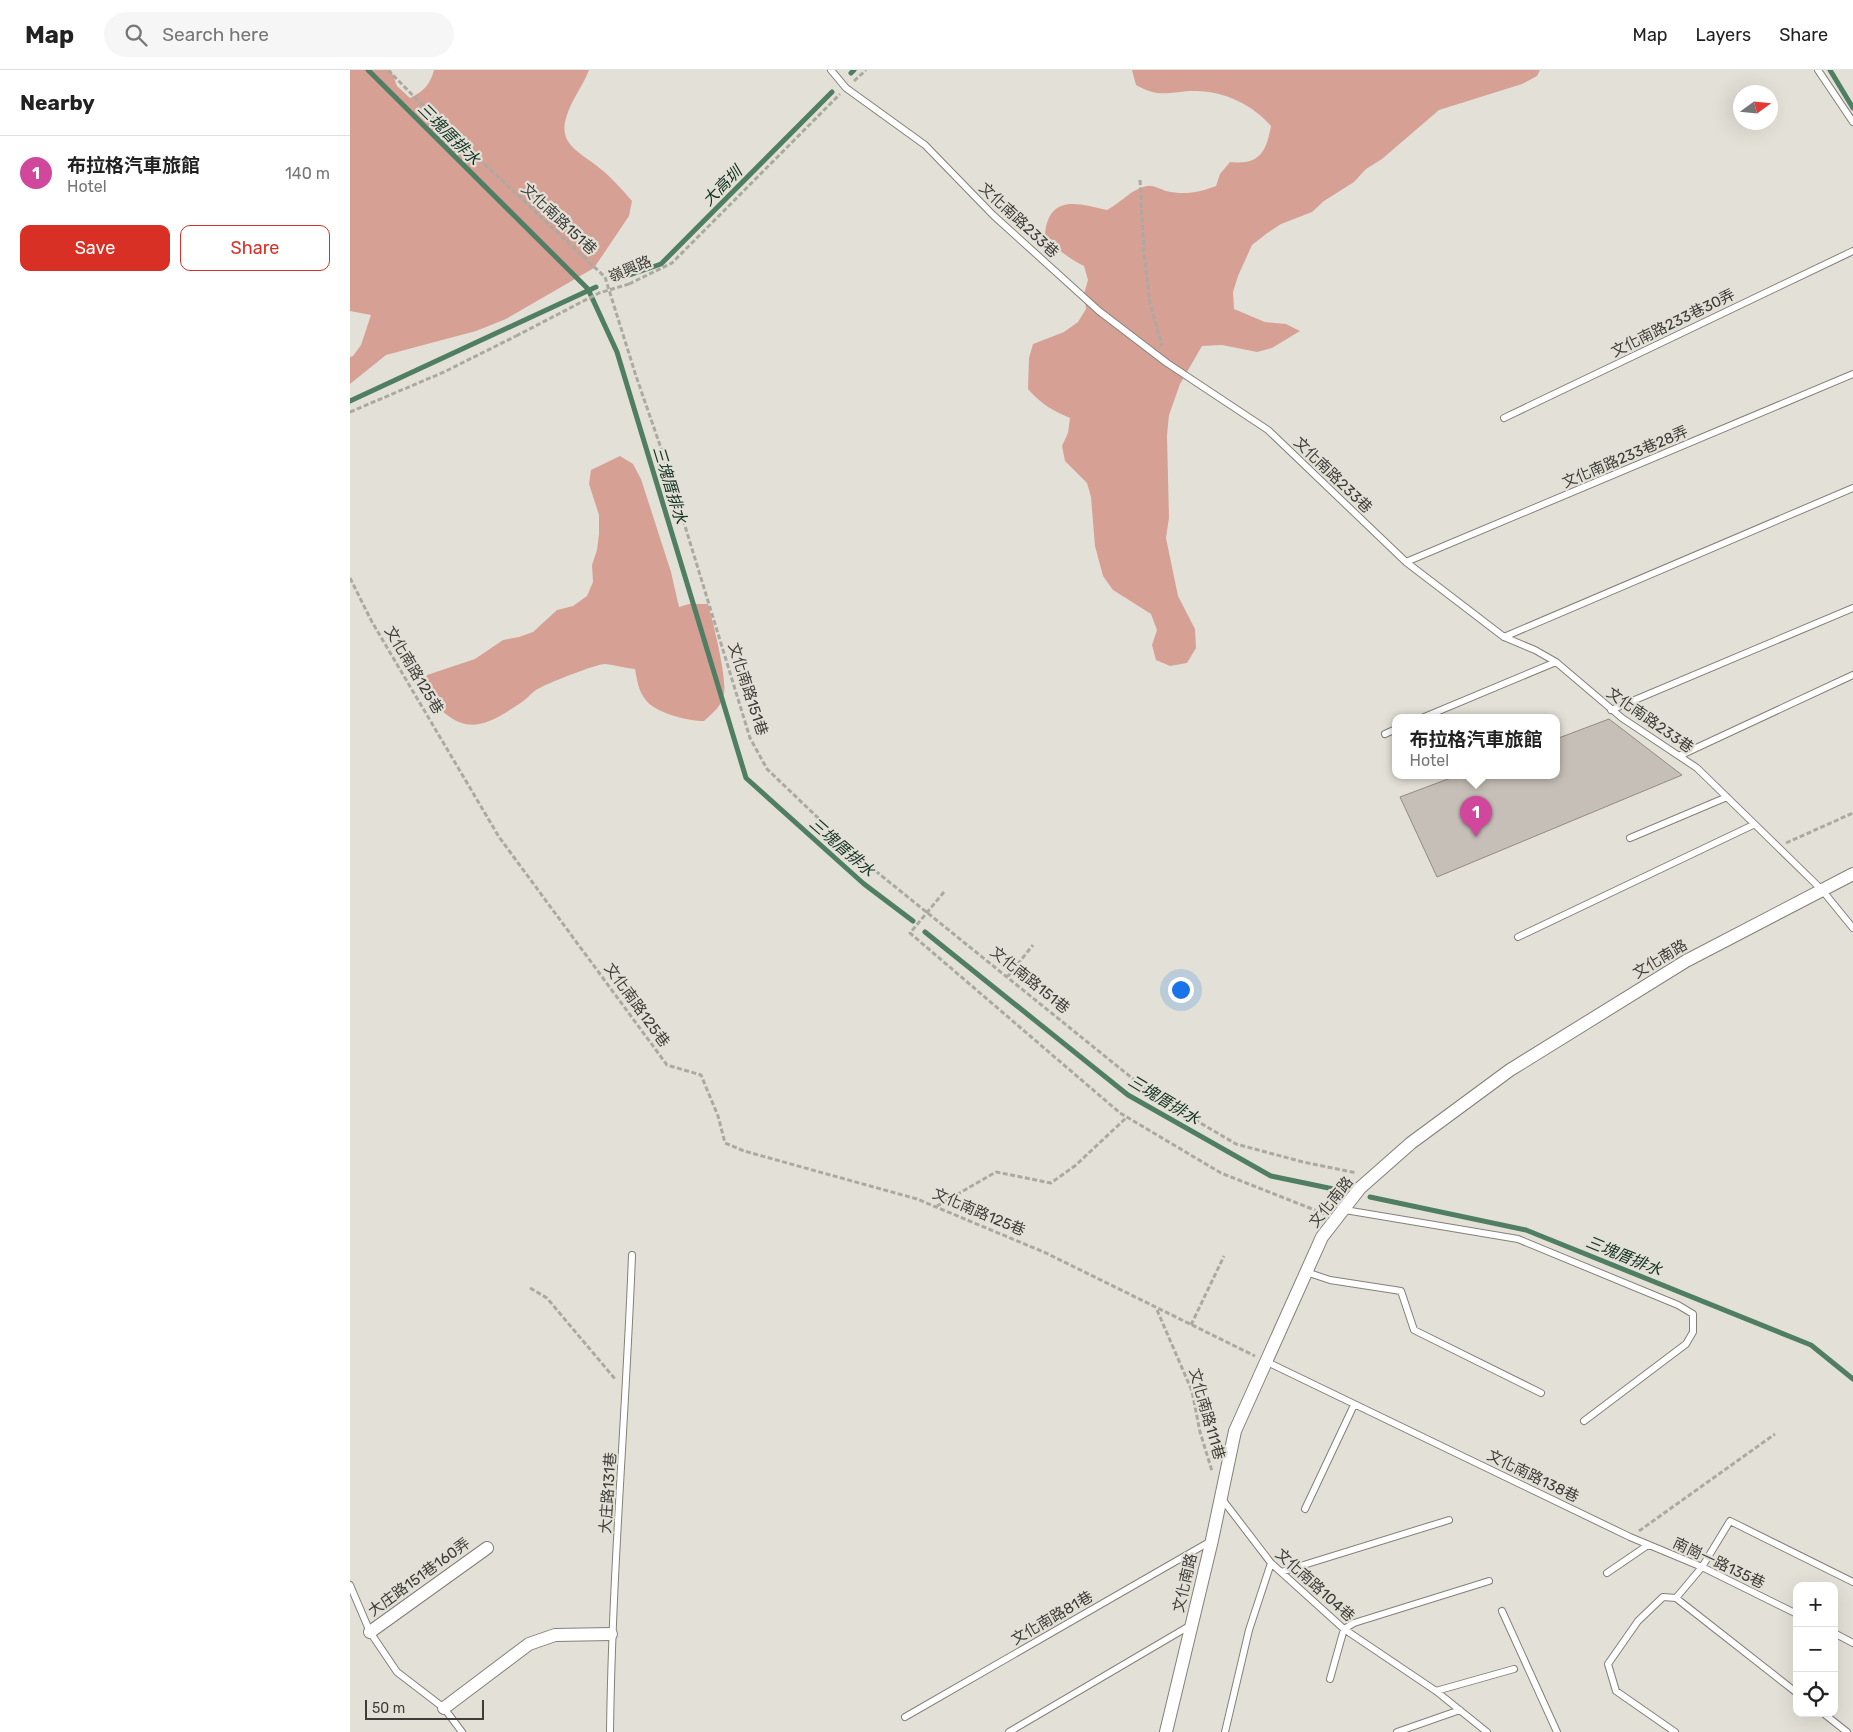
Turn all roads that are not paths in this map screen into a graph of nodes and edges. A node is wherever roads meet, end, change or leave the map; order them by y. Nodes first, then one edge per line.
1 (831, 70) edge
2 (1818, 70) edge
3 (1853, 122) edge
4 (1853, 251) edge
5 (1853, 374) edge
6 (1504, 418) dead end
7 (1853, 488) edge
8 (1406, 562) junction
9 (1853, 608) edge
10 (1504, 637) junction
11 (1556, 662) junction
12 (1853, 675) edge
13 (1612, 710) junction
14 (1432, 714) edge
15 (1392, 731) edge
16 (1385, 734) dead end
17 (1679, 756) junction
18 (1727, 797) junction
19 (1753, 825) junction
20 (1630, 838) dead end
21 (1853, 874) edge
22 (1822, 890) junction
23 (1853, 928) edge
24 (1518, 937) dead end
25 (1341, 1214) junction
26 (632, 1255) dead end
27 (1306, 1272) junction
28 (1265, 1361) junction
29 (1541, 1393) dead end
30 (1354, 1405) junction
31 (1584, 1421) dead end
32 (1221, 1498) junction
33 (1305, 1509) dead end
34 (1449, 1520) dead end
35 (1630, 1537) joint
36 (1212, 1540) junction
37 (1648, 1545) junction
38 (486, 1548) dead end
39 (1271, 1563) junction
40 (1702, 1567) junction
41 (1281, 1572) junction
42 (1607, 1573) dead end
43 (1490, 1581) dead end
44 (1853, 1582) edge
45 (350, 1585) edge
46 (1676, 1598) junction
47 (1502, 1611) dead end
48 (1793, 1612) edge
49 (1192, 1625) junction
50 (1344, 1629) junction
51 (370, 1632) junction
52 (611, 1634) junction
53 (1838, 1635) edge
54 (1853, 1643) edge
55 (1514, 1669) dead end
56 (1330, 1679) dead end
57 (1436, 1690) junction
58 (1793, 1690) edge
59 (444, 1708) junction
60 (1460, 1710) junction
61 (905, 1717) dead end
62 (1828, 1717) edge
63 (462, 1732) edge
64 (610, 1732) edge
65 (1009, 1732) edge
66 (1166, 1732) edge
67 (1225, 1732) edge
68 (1397, 1732) edge
69 (1487, 1732) edge
70 (1557, 1732) edge
71 (1675, 1732) edge
72 (1847, 1732) edge

1 - 8 lane, 文化南路233巷
2 - 3 lane
4 - 6 lane, 文化南路233巷30弄
5 - 8 lane, 文化南路233巷28弄
7 - 10 lane
8 - 10 lane, 文化南路233巷
9 - 13 lane
10 - 11 lane, 文化南路233巷
11 - 13 lane, 文化南路233巷
11 - 14 lane
12 - 17 lane
13 - 17 lane, 文化南路233巷
15 - 16 lane
17 - 18 lane, 文化南路233巷
18 - 19 lane, 文化南路233巷
18 - 20 lane
19 - 22 lane, 文化南路233巷
19 - 24 lane
21 - 22 street, 文化南路
22 - 23 lane, 文化南路233巷
22 - 25 street, 文化南路
25 - 27 street, 文化南路
25 - 31 lane
26 - 52 lane, 大庄路131巷
27 - 28 street, 文化南路
27 - 29 lane
28 - 30 lane, 文化南路138巷
28 - 32 street, 文化南路
30 - 33 lane
30 - 35 lane, 文化南路138巷
32 - 36 street, 文化南路
32 - 39 lane, 文化南路104巷
34 - 41 lane
35 - 37 lane, 南崗一路135巷
36 - 49 street, 文化南路
36 - 61 lane, 文化南路81巷
37 - 40 lane, 南崗一路135巷
37 - 42 lane
38 - 51 street, 大庄路151巷160弄
39 - 41 lane, 文化南路104巷
39 - 67 lane
40 - 44 lane
40 - 46 lane
40 - 48 lane, 南崗一路135巷
41 - 50 lane, 文化南路104巷
43 - 50 lane
45 - 51 lane
46 - 58 lane
46 - 71 lane
47 - 70 lane
49 - 65 lane
49 - 66 street, 文化南路
50 - 56 lane
50 - 57 lane, 文化南路104巷
51 - 59 lane
52 - 59 street
52 - 64 lane, 大庄路131巷
53 - 54 lane
55 - 57 lane
57 - 60 lane, 文化南路104巷
59 - 63 lane
60 - 68 lane
60 - 69 lane, 文化南路104巷
62 - 72 lane

